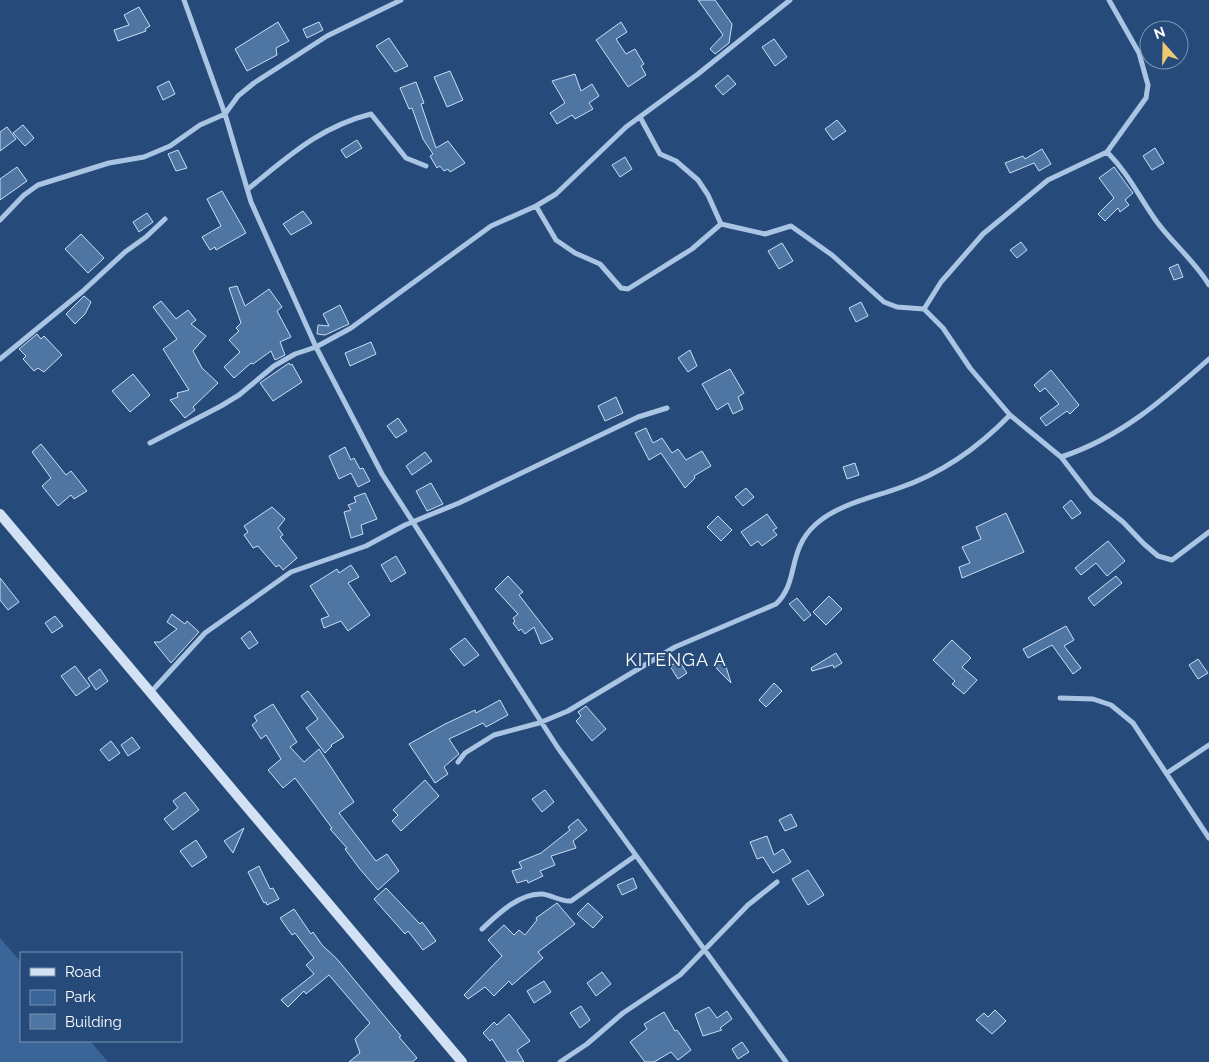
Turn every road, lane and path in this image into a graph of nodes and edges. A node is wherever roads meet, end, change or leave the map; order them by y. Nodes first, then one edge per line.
1 (184, 0) edge
2 (400, 0) edge
3 (790, 0) edge
4 (1109, 0) edge
5 (225, 114) junction
6 (640, 117) junction
7 (1107, 152) junction
8 (426, 166) dead end
9 (248, 189) junction
10 (536, 206) junction
11 (164, 219) dead end
12 (0, 220) edge
13 (722, 224) junction
14 (1209, 285) edge
15 (924, 308) junction
16 (316, 347) junction
17 (0, 358) edge
18 (1209, 359) edge
19 (667, 408) dead end
20 (1010, 415) junction
21 (150, 443) dead end
22 (1061, 457) junction
23 (0, 514) edge
24 (414, 522) junction
25 (1209, 532) edge
26 (151, 692) junction
27 (1060, 698) dead end
28 (542, 722) junction
29 (1209, 744) edge
30 (458, 762) dead end
31 (1167, 772) junction
32 (1209, 838) edge
33 (635, 856) junction
34 (776, 882) dead end
35 (482, 929) dead end
36 (706, 950) junction
37 (462, 1062) edge
38 (560, 1062) edge
39 (786, 1062) edge

1 - 5 street
2 - 5 street
3 - 6 street
4 - 7 street
5 - 9 street
5 - 12 street
6 - 10 street
6 - 13 street
7 - 14 street
7 - 15 street
8 - 9 street
9 - 16 street
10 - 13 street
10 - 16 street
11 - 17 street
13 - 15 street
15 - 20 street
16 - 21 street
16 - 24 street
18 - 22 street
19 - 24 street
20 - 22 street
20 - 28 street
22 - 25 street
23 - 26 main road
24 - 26 street
24 - 28 street
26 - 37 main road
27 - 31 street
28 - 30 street
28 - 33 street
29 - 31 street
31 - 32 street
33 - 35 street
33 - 36 street
34 - 36 street
36 - 38 street
36 - 39 street

